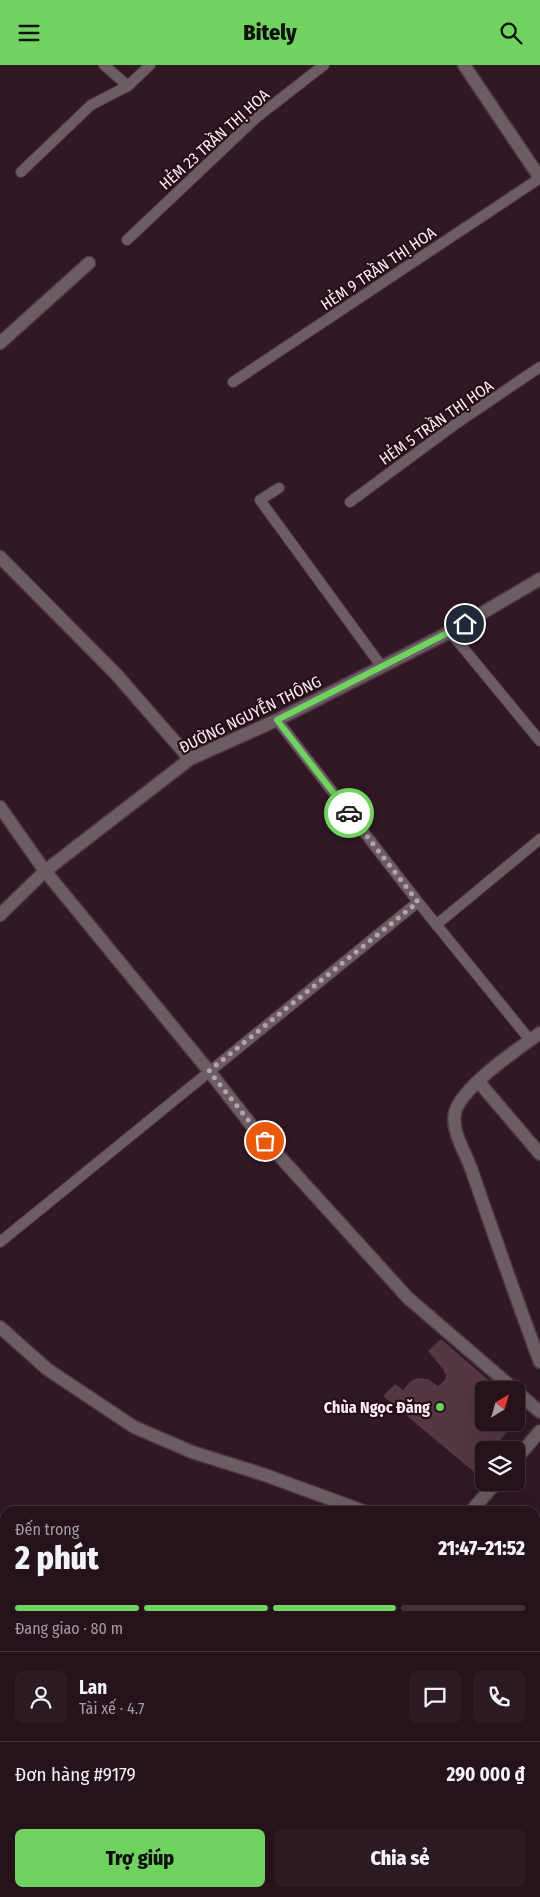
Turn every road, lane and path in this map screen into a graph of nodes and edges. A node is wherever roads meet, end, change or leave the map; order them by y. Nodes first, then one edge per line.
1 (104, 65) edge
2 (150, 65) edge
3 (324, 65) edge
4 (464, 65) edge
5 (128, 86) junction
6 (20, 172) dead end
7 (540, 178) edge
8 (127, 240) dead end
9 (89, 263) dead end
10 (0, 343) edge
11 (540, 367) edge
12 (232, 382) dead end
13 (279, 487) dead end
14 (350, 502) dead end
15 (0, 557) edge
16 (540, 579) edge
17 (450, 633) junction
18 (382, 667) junction
19 (277, 720) junction
20 (540, 741) edge
21 (190, 759) junction
22 (0, 807) edge
23 (540, 839) edge
24 (45, 871) junction
25 (418, 902) junction
26 (0, 915) edge
27 (436, 925) junction
28 (535, 1037) edge
29 (209, 1071) junction
30 (478, 1081) junction
31 (540, 1154) edge
32 (0, 1242) edge
33 (0, 1327) edge
34 (540, 1361) edge
35 (503, 1381) edge
36 (525, 1399) edge
37 (540, 1412) edge
38 (540, 1431) edge
39 (525, 1448) edge
40 (489, 1491) edge
41 (349, 1506) edge
42 (475, 1506) edge

1 - 5 lane
2 - 5 lane
3 - 8 lane, HẺM 23 TRẦN THỊ HOA
4 - 7 street
5 - 6 lane
7 - 12 lane, HẺM 9 TRẦN THỊ HOA
9 - 10 street
11 - 14 lane, HẺM 5 TRẦN THỊ HOA
13 - 18 lane
15 - 21 street
16 - 17 street, ĐƯỜNG NGUYỄN THÔNG
17 - 18 street, ĐƯỜNG NGUYỄN THÔNG
17 - 20 lane
18 - 19 street, ĐƯỜNG NGUYỄN THÔNG
19 - 21 street, ĐƯỜNG NGUYỄN THÔNG
19 - 25 lane
21 - 24 street, ĐƯỜNG NGUYỄN THÔNG
22 - 24 street
23 - 27 lane
24 - 26 street, ĐƯỜNG NGUYỄN THÔNG
24 - 29 street
25 - 27 lane
25 - 29 lane
27 - 28 lane
28 - 30 street
29 - 32 lane
29 - 35 street
30 - 31 street
30 - 34 street
33 - 41 street
36 - 37 street
38 - 39 street
40 - 42 street

